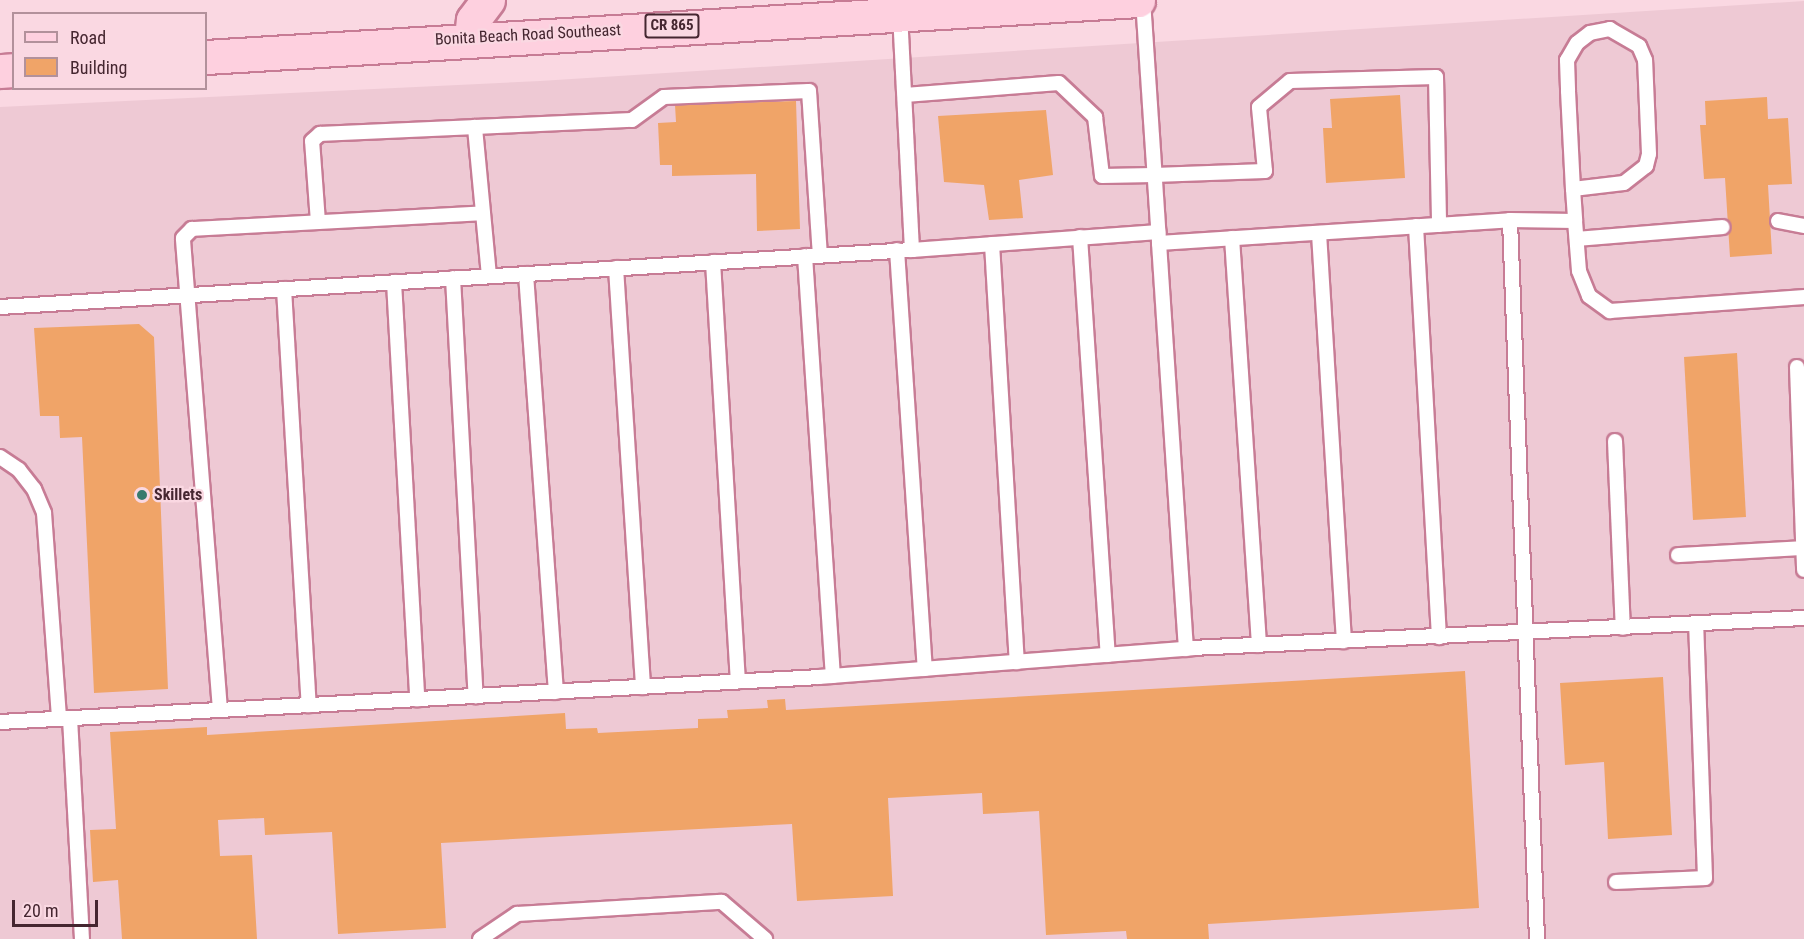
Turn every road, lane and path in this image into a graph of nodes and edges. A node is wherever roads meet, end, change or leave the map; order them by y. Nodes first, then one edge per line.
1 (488, 0) edge
2 (1138, 0) edge
3 (1143, 0) edge
4 (900, 13) junction
5 (471, 38) junction
6 (207, 57) edge
7 (905, 95) junction
8 (475, 127) junction
9 (1154, 175) junction
10 (1573, 189) junction
11 (483, 213) junction
12 (1510, 220) junction
13 (1575, 221) junction
14 (1778, 221) dead end
15 (318, 222) junction
16 (1439, 225) junction
17 (1416, 226) junction
18 (1723, 226) dead end
19 (1804, 226) edge
20 (1319, 233) junction
21 (1080, 237) junction
22 (1158, 237) junction
23 (1232, 238) junction
24 (1577, 239) junction
25 (992, 243) junction
26 (897, 250) junction
27 (912, 250) junction
28 (820, 255) junction
29 (805, 256) junction
30 (714, 262) junction
31 (616, 268) junction
32 (526, 274) junction
33 (489, 276) junction
34 (453, 279) junction
35 (394, 282) junction
36 (284, 289) junction
37 (189, 295) junction
38 (1804, 297) edge
39 (0, 308) edge
40 (1797, 368) dead end
41 (1615, 441) dead end
42 (0, 457) edge
43 (1803, 548) edge
44 (1678, 555) dead end
45 (1804, 570) edge
46 (1804, 618) edge
47 (1696, 624) junction
48 (1623, 628) junction
49 (1528, 633) junction
50 (1439, 637) junction
51 (1344, 641) junction
52 (1259, 645) junction
53 (1186, 649) junction
54 (1108, 655) junction
55 (1017, 662) junction
56 (925, 669) junction
57 (833, 676) junction
58 (738, 681) junction
59 (643, 687) junction
60 (556, 692) junction
61 (476, 696) junction
62 (417, 699) junction
63 (309, 705) junction
64 (220, 710) junction
65 (64, 718) junction
66 (0, 722) edge
67 (1616, 882) dead end
68 (82, 939) edge
69 (480, 939) edge
70 (765, 939) edge
71 (1537, 939) edge

1 - 5 main road
2 - 4 main road, Bonita Beach Road Southeast / CR 865
3 - 9 lane
4 - 5 main road, Bonita Beach Road Southeast / CR 865
4 - 7 lane
5 - 6 main road, Bonita Beach Road Southeast / CR 865
7 - 9 lane
7 - 27 lane
8 - 11 lane
8 - 15 lane
8 - 28 lane
9 - 16 lane
9 - 22 lane
10 - 10 lane
10 - 13 lane
11 - 15 lane
11 - 33 lane
12 - 13 lane
12 - 16 lane
12 - 49 lane
13 - 24 lane
14 - 19 lane
15 - 37 lane
16 - 17 lane
17 - 20 lane
17 - 50 lane
18 - 24 lane
20 - 23 lane
20 - 51 lane
21 - 22 lane
21 - 25 lane
21 - 54 lane
22 - 23 lane
22 - 53 lane
23 - 52 lane
24 - 38 lane
25 - 27 lane
25 - 55 lane
26 - 27 lane
26 - 28 lane
26 - 56 lane
28 - 29 lane
29 - 30 lane
29 - 57 lane
30 - 31 lane
30 - 58 lane
31 - 32 lane
31 - 59 lane
32 - 33 lane
32 - 60 lane
33 - 34 lane
34 - 35 lane
34 - 61 lane
35 - 36 lane
35 - 62 lane
36 - 37 lane
36 - 63 lane
37 - 39 lane
37 - 64 lane
40 - 43 lane
41 - 48 lane
42 - 65 lane
43 - 44 lane
43 - 45 lane
46 - 47 lane
47 - 48 lane
47 - 67 lane
48 - 49 lane
49 - 50 lane
49 - 71 lane
50 - 51 lane
51 - 52 lane
52 - 53 lane
53 - 54 lane
54 - 55 lane
55 - 56 lane
56 - 57 lane
57 - 58 lane
58 - 59 lane
59 - 60 lane
60 - 61 lane
61 - 62 lane
62 - 63 lane
63 - 64 lane
64 - 65 lane
65 - 66 lane
65 - 68 lane
69 - 70 lane

